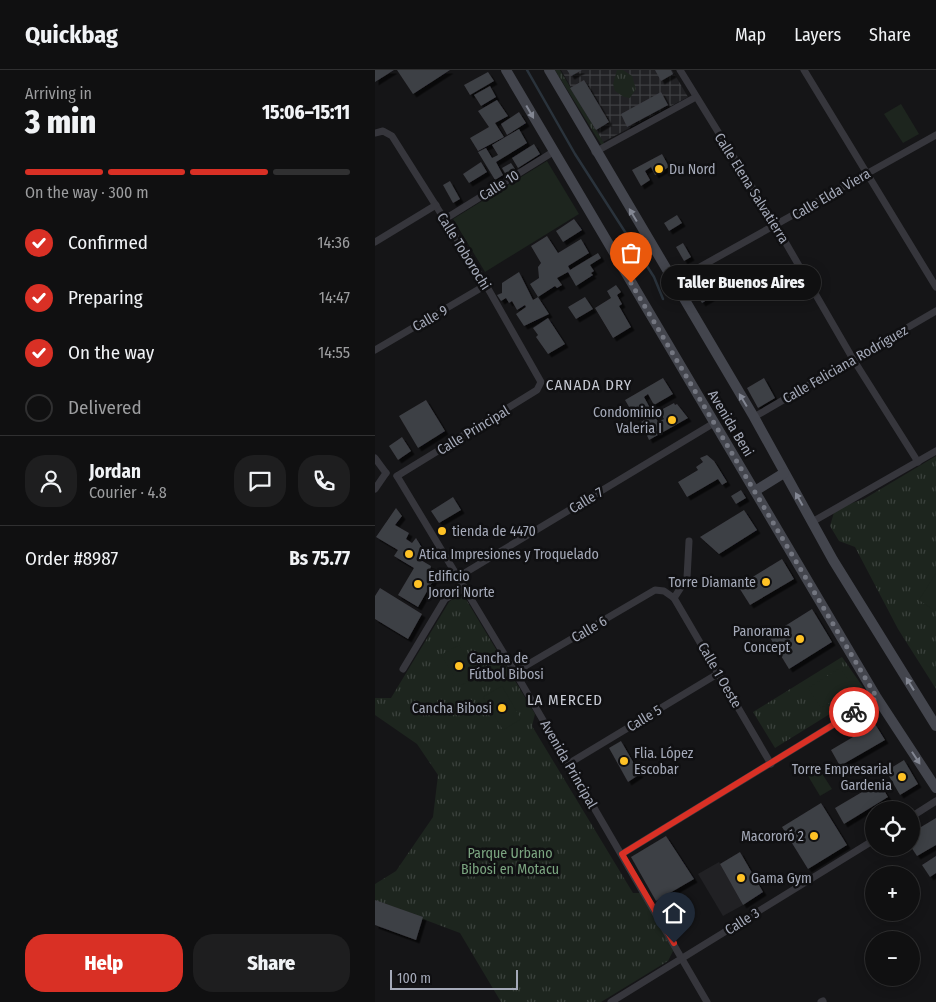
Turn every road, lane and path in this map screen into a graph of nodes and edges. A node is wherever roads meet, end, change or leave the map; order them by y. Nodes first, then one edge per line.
1 (506, 70) edge
2 (544, 70) edge
3 (549, 70) edge
4 (680, 70) edge
5 (804, 70) edge
6 (561, 93) junction
7 (696, 97) junction
8 (379, 132) edge
9 (936, 135) edge
10 (553, 152) junction
11 (595, 152) junction
12 (867, 174) junction
13 (436, 205) junction
14 (445, 219) junction
15 (776, 226) junction
16 (375, 242) edge
17 (673, 282) junction
18 (486, 285) junction
19 (936, 287) edge
20 (936, 311) edge
21 (375, 350) edge
22 (853, 359) junction
23 (539, 378) joint
24 (754, 417) junction
25 (714, 423) junction
26 (936, 451) edge
27 (375, 458) edge
28 (918, 462) junction
29 (784, 473) junction
30 (385, 474) junction
31 (397, 476) junction
32 (375, 489) edge
33 (755, 491) junction
34 (812, 522) junction
35 (689, 541) dead end
36 (458, 577) junction
37 (465, 588) junction
38 (664, 590) joint
39 (674, 598) junction
40 (403, 669) dead end
41 (515, 672) junction
42 (719, 673) junction
43 (877, 698) junction
44 (936, 726) edge
45 (568, 764) junction
46 (771, 764) junction
47 (936, 788) edge
48 (936, 801) edge
49 (920, 811) edge
50 (865, 846) edge
51 (622, 854) junction
52 (682, 958) junction
53 (611, 1002) edge
54 (707, 1002) edge

1 -> 10 street, Avenida Beni
2 - 6 street
3 - 6 street, Avenida Beni
4 - 7 street, Calle Elena Salvatierra
5 - 12 street
6 - 11 street, Avenida Beni
7 - 11 street
7 - 15 street, Calle Elena Salvatierra
8 - 13 street, Calle Toborochi
9 - 12 street, Calle Elda Viera
10 - 14 street, Calle 10
10 - 25 street, Avenida Beni
17 -> 11 street, Avenida Beni
12 - 15 street, Calle Elda Viera
12 - 19 street
13 - 14 street, Calle Toborochi
13 - 16 street
14 - 18 street, Calle Toborochi
15 - 17 street, Calle Elda Viera
15 - 22 street, Calle Elena Salvatierra
24 -> 17 street, Avenida Beni
18 - 21 street, Calle 9
18 - 23 street, Calle Toborochi
20 - 22 street, Calle Feliciana Rodríguez
22 - 24 street, Calle Feliciana Rodríguez
22 - 28 street, Calle Elena Salvatierra
23 - 31 street, Calle Principal
24 - 29 street, Avenida Beni
25 - 33 street, Avenida Beni
25 - 36 street, Calle 7
26 - 28 street
27 - 30 street
28 - 34 street
29 - 33 street
34 -> 29 street, Avenida Beni
30 - 31 street
30 - 32 street
31 - 36 street, Avenida Principal
33 - 43 street, Avenida Beni
44 -> 34 street, Avenida Beni
35 - 39 street
36 - 37 street, Avenida Principal
37 - 40 street
37 - 41 street, Avenida Principal
38 - 39 street, Calle 1 Oeste
38 - 41 street, Calle 6
39 - 42 street, Calle 1 Oeste
41 - 45 street, Avenida Principal
42 - 45 street, Calle 5
42 - 46 street, Calle 1 Oeste
43 - 46 street
43 -> 47 street, Avenida Beni
45 - 51 street, Avenida Principal
46 - 51 street
48 - 49 street
50 - 52 street, Calle 3
51 - 52 street, Avenida Principal
52 - 53 street, Calle 3
52 - 54 street, Avenida Principal

